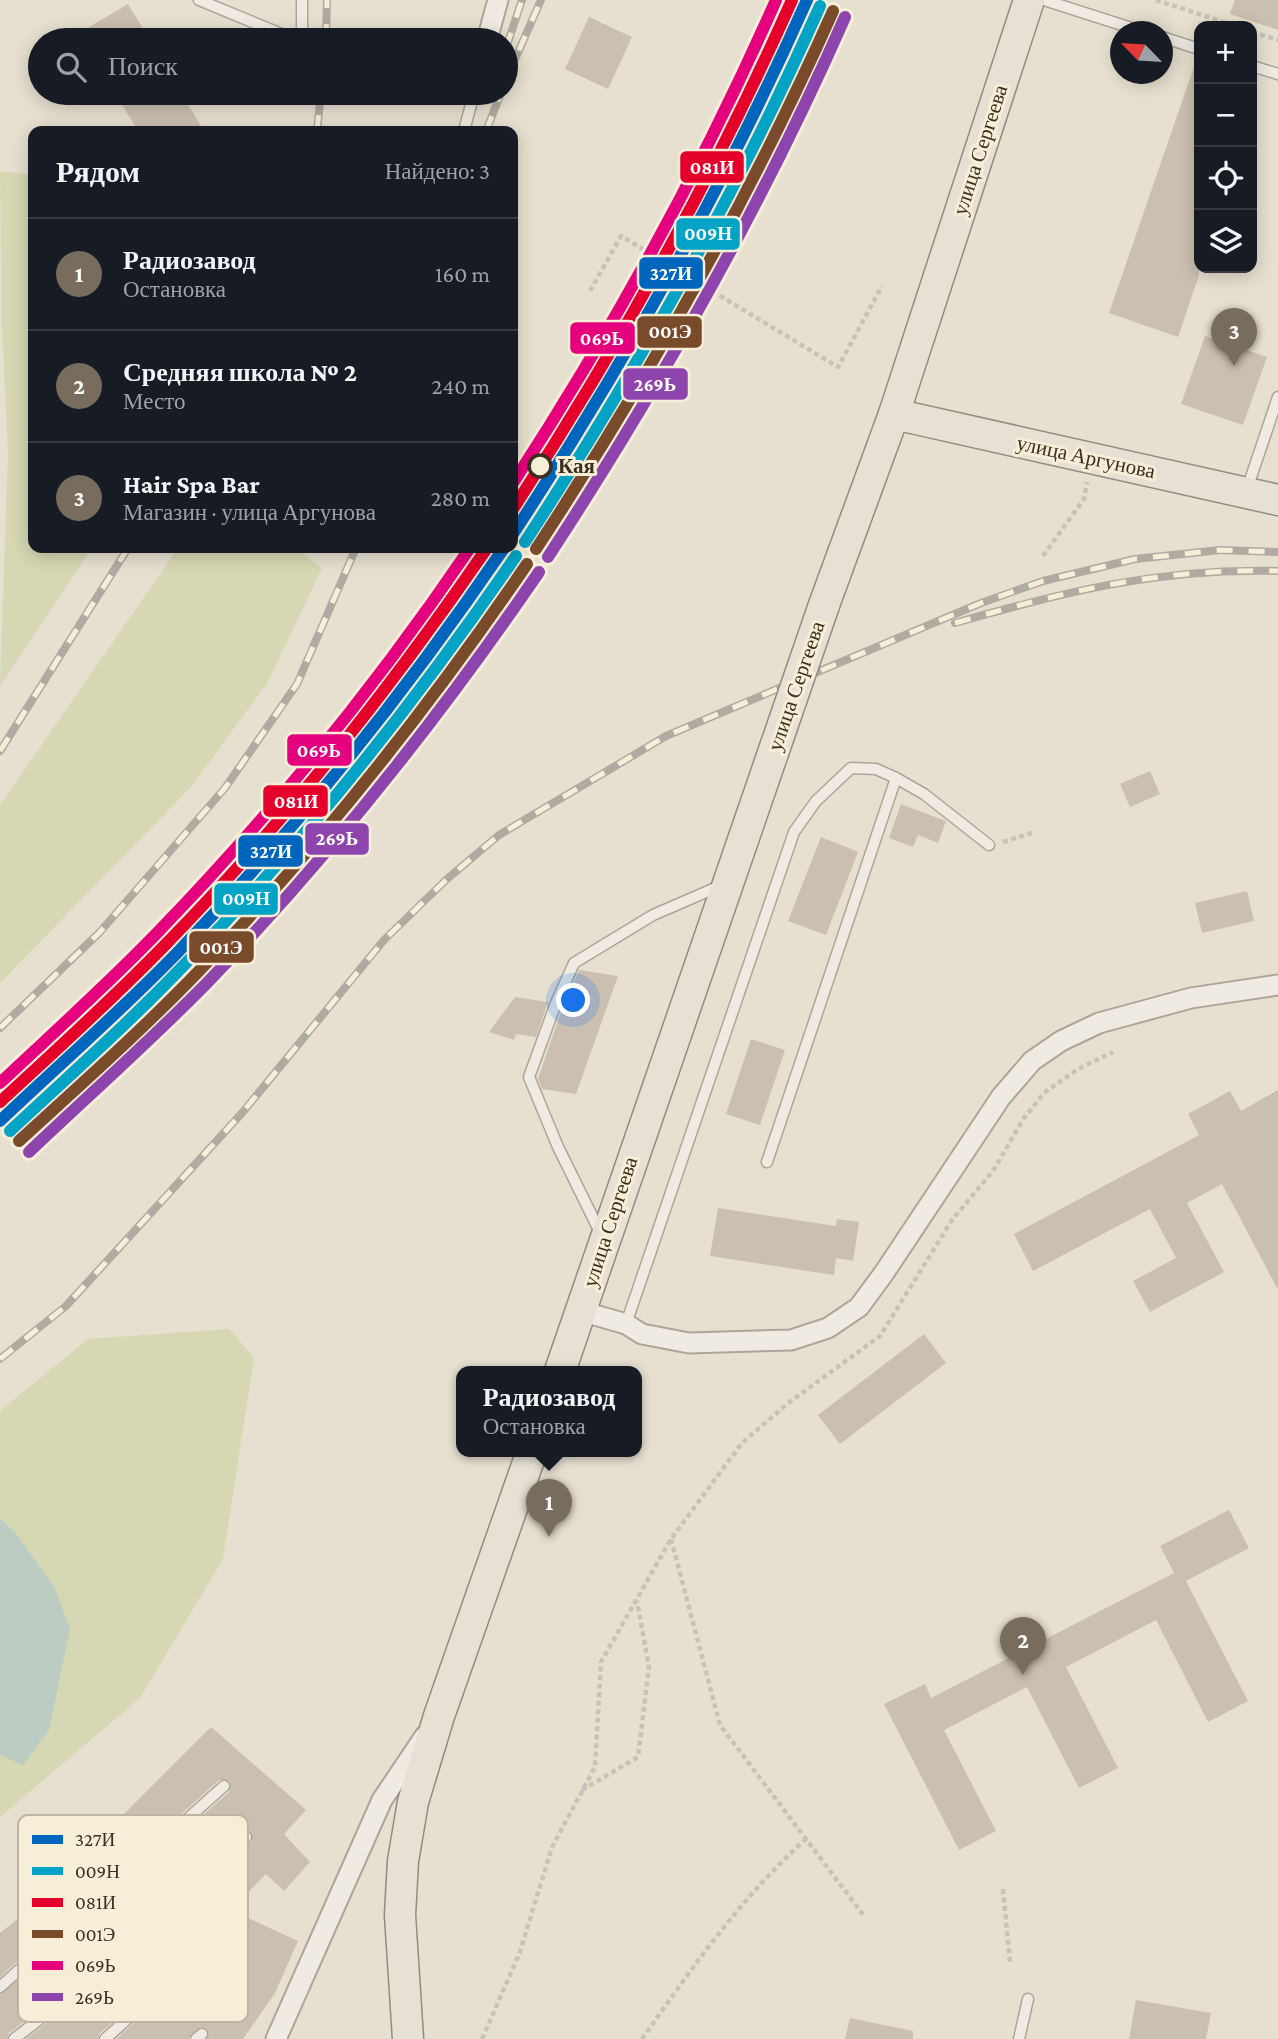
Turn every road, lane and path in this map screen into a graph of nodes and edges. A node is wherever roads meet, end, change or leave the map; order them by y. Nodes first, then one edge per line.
1 (199, 0) edge
2 (302, 0) edge
3 (498, 0) edge
4 (1029, 0) edge
5 (1044, 0) edge
6 (1156, 0) edge
7 (1110, 21) edge
8 (1221, 21) edge
9 (269, 28) edge
10 (300, 28) edge
11 (490, 28) edge
12 (1257, 34) edge
13 (1173, 40) edge
14 (1278, 40) edge
15 (1194, 47) edge
16 (1257, 68) edge
17 (1278, 74) edge
18 (471, 105) edge
19 (465, 126) edge
20 (882, 286) dead end
21 (590, 291) dead end
22 (1278, 397) edge
23 (894, 414) junction
24 (1088, 477) dead end
25 (1246, 492) junction
26 (1278, 500) edge
27 (1043, 556) dead end
28 (896, 778) junction
29 (1035, 832) dead end
30 (989, 845) joint
31 (727, 883) junction
32 (1278, 985) edge
33 (1113, 1052) dead end
34 (767, 1162) dead end
35 (603, 1238) junction
36 (581, 1311) junction
37 (626, 1324) junction
38 (562, 1366) edge
39 (530, 1457) edge
40 (671, 1539) junction
41 (636, 1600) junction
42 (439, 1716) junction
43 (224, 1786) dead end
44 (582, 1791) junction
45 (192, 1815) edge
46 (807, 1838) junction
47 (1003, 1889) dead end
48 (864, 1916) dead end
49 (1010, 1962) dead end
50 (18, 1971) edge
51 (0, 1987) edge
52 (1028, 1999) dead end
53 (36, 2022) edge
54 (124, 2022) edge
55 (14, 2039) edge
56 (105, 2039) edge
57 (276, 2039) edge
58 (408, 2039) edge
59 (482, 2039) edge
60 (642, 2039) edge
61 (1018, 2039) edge

1 - 9 lane
2 - 10 lane
3 - 11 street
4 - 23 main road, улица Сергеева
5 - 7 lane
6 - 8 path
12 - 14 path
13 - 15 lane
16 - 17 lane
18 - 19 lane
20 - 21 path
22 - 25 lane
23 - 25 main road, улица Аргунова
23 - 31 main road, улица Сергеева, bridge
24 - 27 path
25 - 26 main road, улица Аргунова
28 - 30 lane
28 - 34 lane
28 - 37 lane
29 - 30 path
31 - 35 main road, улица Сергеева
31 - 35 lane
32 - 37 street
33 - 40 path
35 - 36 main road, улица Сергеева
36 - 37 street
36 - 38 main road, улица Сергеева
39 - 42 main road
40 - 41 path
40 - 46 path
41 - 44 path
41 - 44 path
42 - 57 street
42 - 58 main road
43 - 45 lane
44 - 59 path
46 - 48 path
46 - 60 path
47 - 49 path
50 - 51 lane
52 - 61 lane
53 - 55 lane
54 - 56 lane

